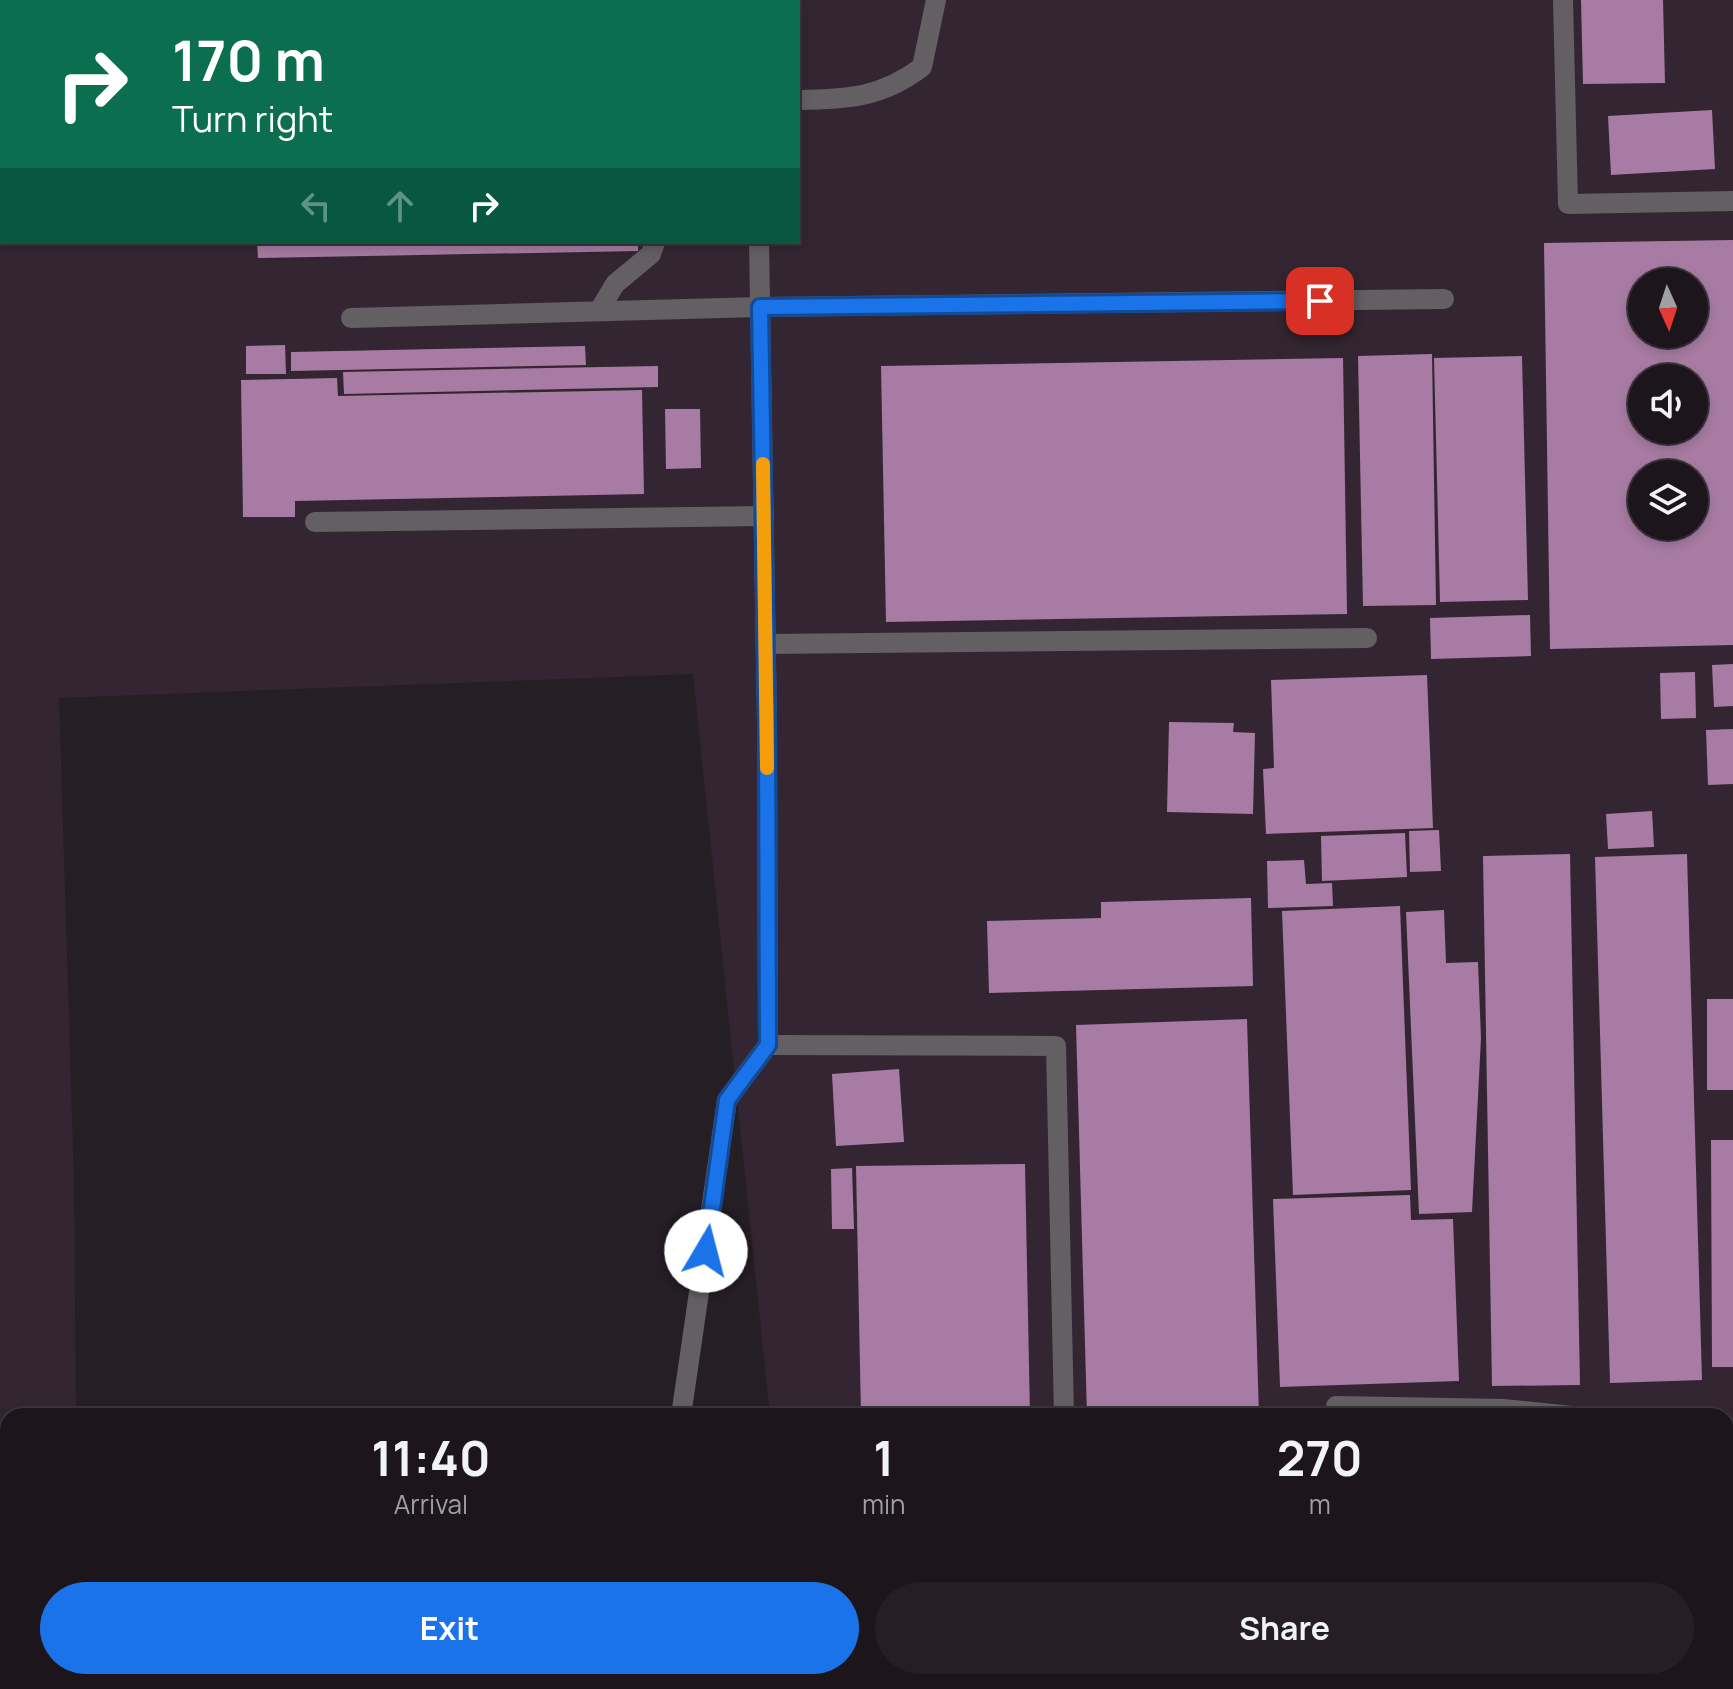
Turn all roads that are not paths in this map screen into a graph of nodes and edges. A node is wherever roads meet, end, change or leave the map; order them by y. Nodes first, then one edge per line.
1 (936, 0) edge
2 (1563, 0) edge
3 (800, 100) edge
4 (1733, 201) edge
5 (654, 244) edge
6 (759, 244) edge
7 (1444, 299) dead end
8 (760, 307) junction
9 (599, 311) junction
10 (351, 318) dead end
11 (764, 516) junction
12 (315, 522) dead end
13 (1367, 638) dead end
14 (766, 644) junction
15 (768, 1045) junction
16 (682, 1408) edge
17 (1064, 1408) edge
18 (1336, 1408) edge
19 (1384, 1408) edge

1 - 3 street
2 - 4 street
5 - 9 street
6 - 8 street
7 - 8 street
8 - 9 street
8 - 11 street
9 - 10 street
11 - 12 street
11 - 14 street
13 - 14 street
14 - 15 street
15 - 16 street
15 - 17 street
18 - 19 street

